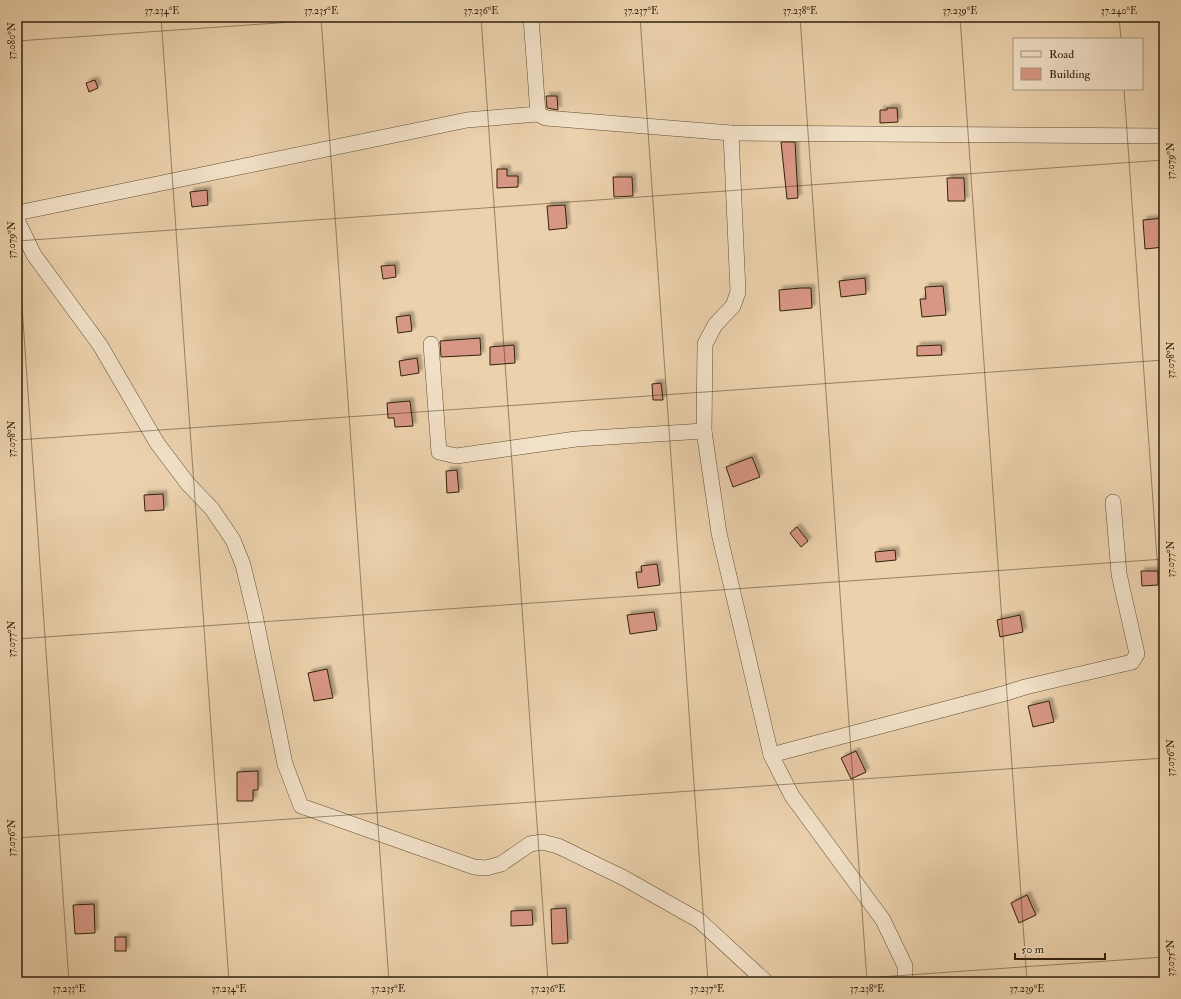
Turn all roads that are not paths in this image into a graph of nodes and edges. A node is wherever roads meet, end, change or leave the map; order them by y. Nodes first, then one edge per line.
1 (531, 17) edge
2 (538, 114) junction
3 (731, 133) junction
4 (1164, 136) edge
5 (17, 213) edge
6 (17, 220) edge
7 (431, 344) dead end
8 (704, 431) junction
9 (1114, 502) dead end
10 (771, 755) junction
11 (766, 982) edge
12 (905, 982) edge

1 - 2 street
2 - 3 street
2 - 5 street
3 - 4 street
3 - 8 street
6 - 11 street
7 - 8 street
8 - 10 street
9 - 10 street
10 - 12 street

